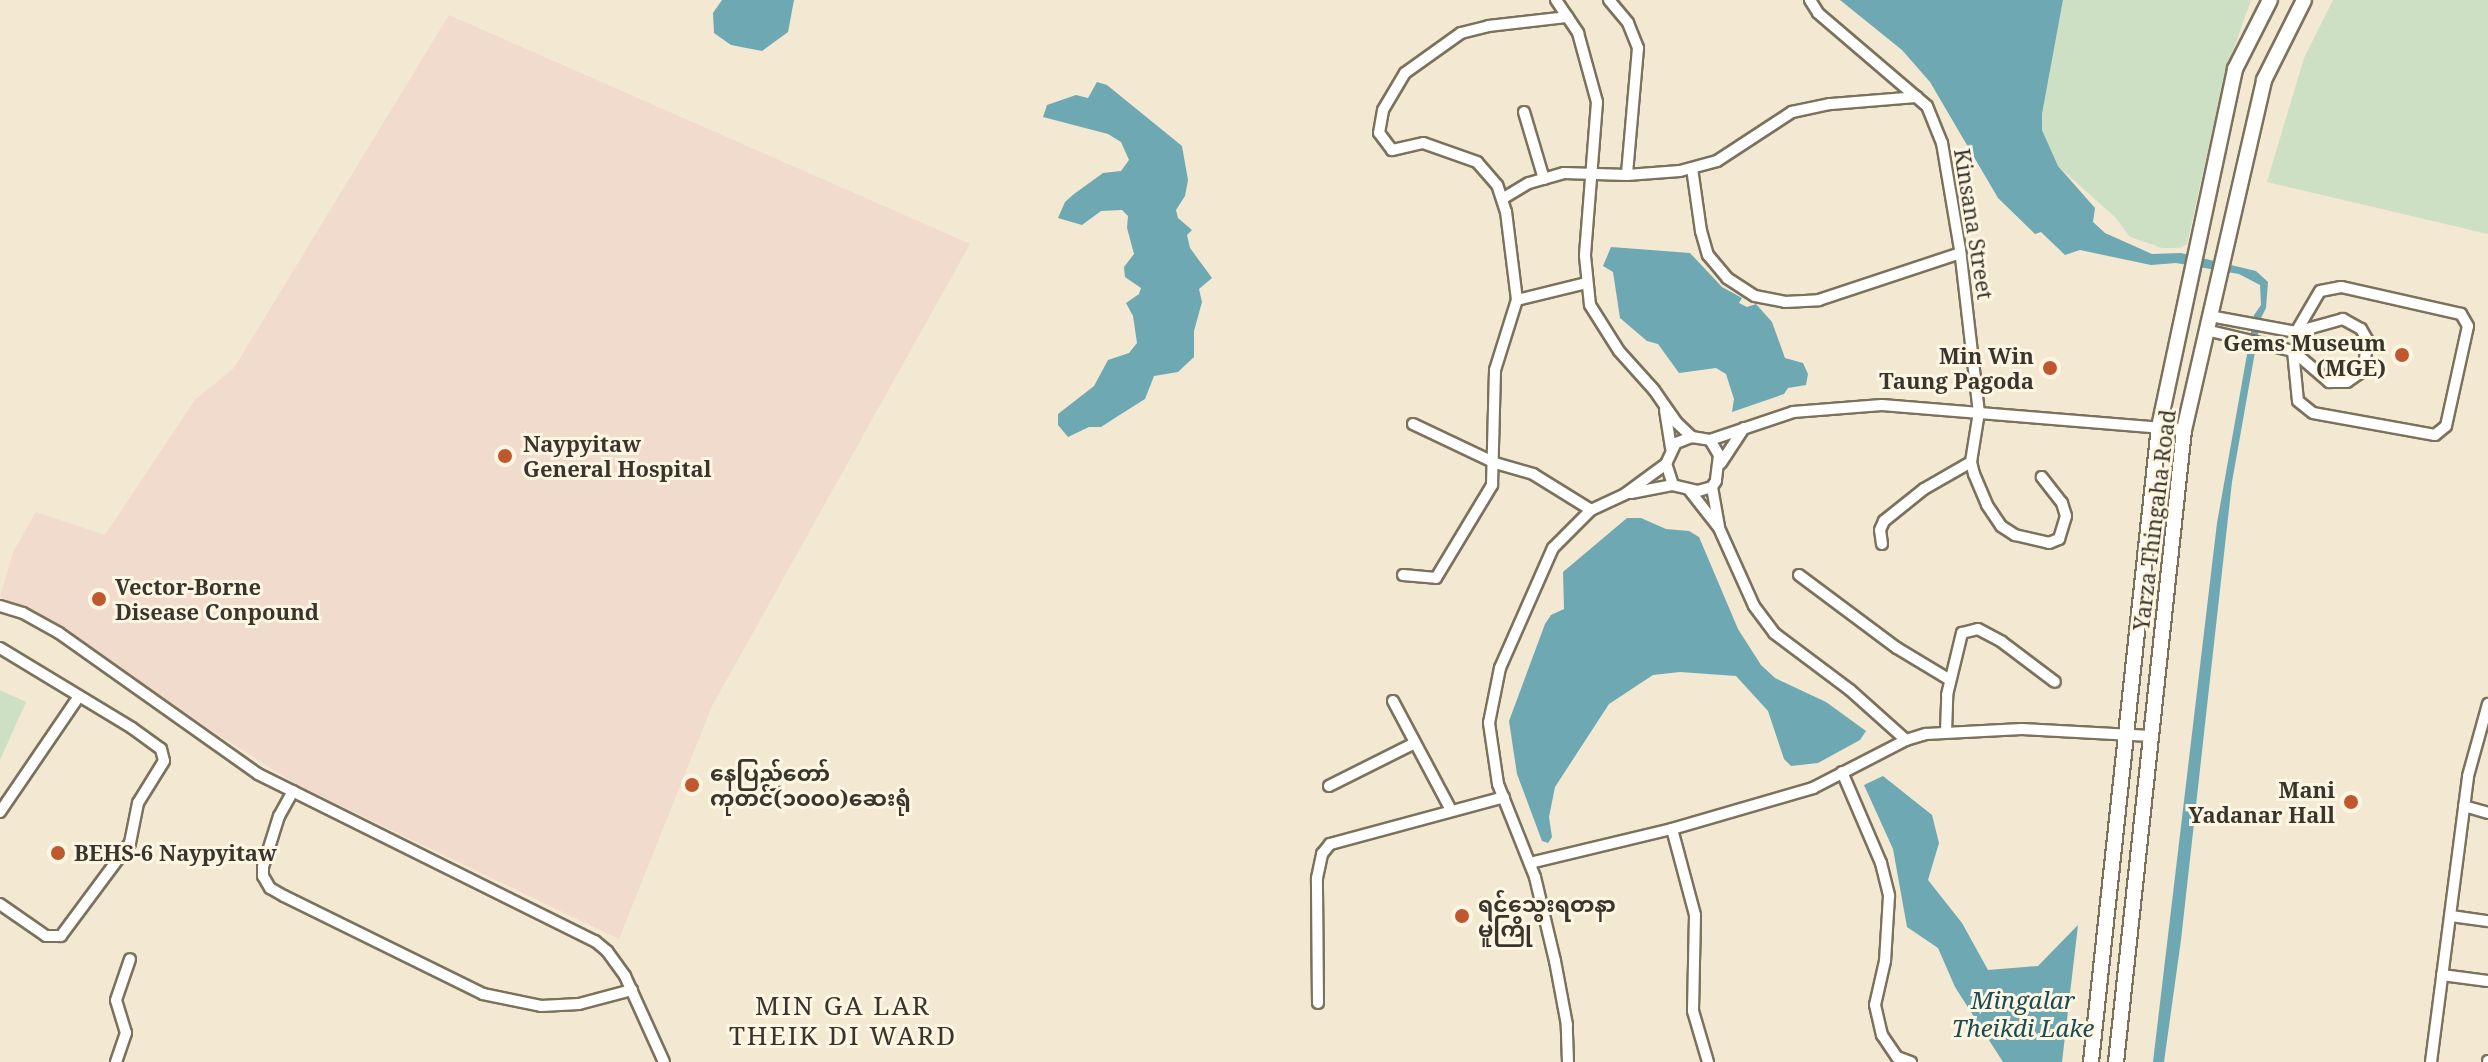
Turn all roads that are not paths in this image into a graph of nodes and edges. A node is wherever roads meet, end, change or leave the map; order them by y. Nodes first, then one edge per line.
1 (1556, 0) edge
2 (1609, 0) edge
3 (1810, 0) edge
4 (2270, 0) edge
5 (2304, 0) edge
6 (1567, 17) junction
7 (1917, 97) junction
8 (1524, 112) dead end
9 (1692, 168) junction
10 (1592, 172) junction
11 (1627, 175) junction
12 (1544, 179) junction
13 (1502, 199) junction
14 (1960, 253) junction
15 (1586, 283) junction
16 (1517, 300) junction
17 (2208, 323) junction
18 (2296, 332) junction
19 (2293, 351) junction
20 (1665, 408) junction
21 (1979, 412) junction
22 (1413, 424) dead end
23 (2159, 427) junction
24 (1744, 428) junction
25 (2184, 430) junction
26 (1692, 437) junction
27 (1710, 440) junction
28 (1671, 449) junction
29 (1971, 462) junction
30 (1495, 463) junction
31 (1721, 463) junction
32 (1666, 464) junction
33 (2042, 477) dead end
34 (1673, 485) junction
35 (1712, 487) junction
36 (1690, 491) junction
37 (1625, 494) junction
38 (1591, 510) junction
39 (1719, 528) junction
40 (1882, 544) dead end
41 (1403, 575) dead end
42 (1799, 575) dead end
43 (0, 606) edge
44 (0, 648) edge
45 (1950, 680) junction
46 (2055, 682) dead end
47 (79, 696) junction
48 (1393, 701) dead end
49 (2488, 704) edge
50 (2484, 725) edge
51 (1946, 732) junction
52 (2127, 732) junction
53 (2151, 736) junction
54 (1906, 740) junction
55 (1415, 743) junction
56 (1842, 772) junction
57 (1329, 786) dead end
58 (293, 791) junction
59 (1504, 797) junction
60 (2464, 806) junction
61 (1451, 810) junction
62 (0, 812) edge
63 (2488, 813) edge
64 (1672, 829) junction
65 (1530, 863) junction
66 (0, 904) edge
67 (2451, 916) junction
68 (2488, 921) edge
69 (130, 959) dead end
70 (2442, 975) junction
71 (2488, 981) edge
72 (632, 990) junction
73 (1318, 1003) dead end
74 (116, 1062) edge
75 (664, 1062) edge
76 (1568, 1062) edge
77 (1708, 1062) edge
78 (1911, 1062) edge
79 (2091, 1062) edge
80 (2116, 1062) edge
81 (2431, 1062) edge

1 - 6 street
2 - 11 street
3 - 7 street, Kinsana Street
4 - 23 main road, Yarza Thingaha Road
5 - 17 main road, Yarza Thingaha Road
6 - 10 street
6 - 13 street
7 - 9 street
7 - 14 street, Kinsana Street
8 - 12 street
9 - 11 street
9 - 14 street
10 - 11 street
10 - 12 street
10 - 15 street
12 - 13 street
13 - 16 street
14 - 21 street, Kinsana Street
15 - 16 street
15 - 20 street
16 - 30 street
17 - 18 street
17 - 19 street
17 - 25 main road, Yarza Thingaha Road
18 - 19 street
18 - 19 street
20 - 26 street
20 - 28 street
21 - 23 street
21 - 24 street
21 - 29 street, Kinsana Street
22 - 30 street
23 - 25 street
23 - 52 main road, Yarza Thingaha Road
24 - 27 street
24 - 31 street
25 - 53 main road, Yarza Thingaha Road
26 - 27 street
26 - 28 street
27 - 31 street
28 - 32 street
29 - 33 street
29 - 40 street
30 - 38 street
30 - 41 street
31 - 35 street
32 - 34 street
32 - 37 street
34 - 36 street
34 - 37 street
35 - 36 street
35 - 39 street
36 - 39 street
37 - 38 street
38 - 59 street
39 - 54 street
42 - 45 street
43 - 58 street
44 - 47 street
45 - 46 street
45 - 51 street
47 - 62 street
47 - 66 street
48 - 55 street
49 - 50 street
50 - 60 street
51 - 52 street
51 - 54 street
52 - 53 street
52 - 79 main road, Yarza Thingaha Road
53 - 80 main road, Yarza Thingaha Road
54 - 56 street
55 - 57 street
55 - 61 street
56 - 64 street
56 - 78 street
58 - 72 street
58 - 72 street
59 - 61 street
59 - 65 street
60 - 63 street
60 - 67 street
61 - 73 street
64 - 65 street
64 - 77 street
65 - 76 street
67 - 68 street
67 - 70 street
69 - 74 street
70 - 71 street
70 - 81 street
72 - 75 street

